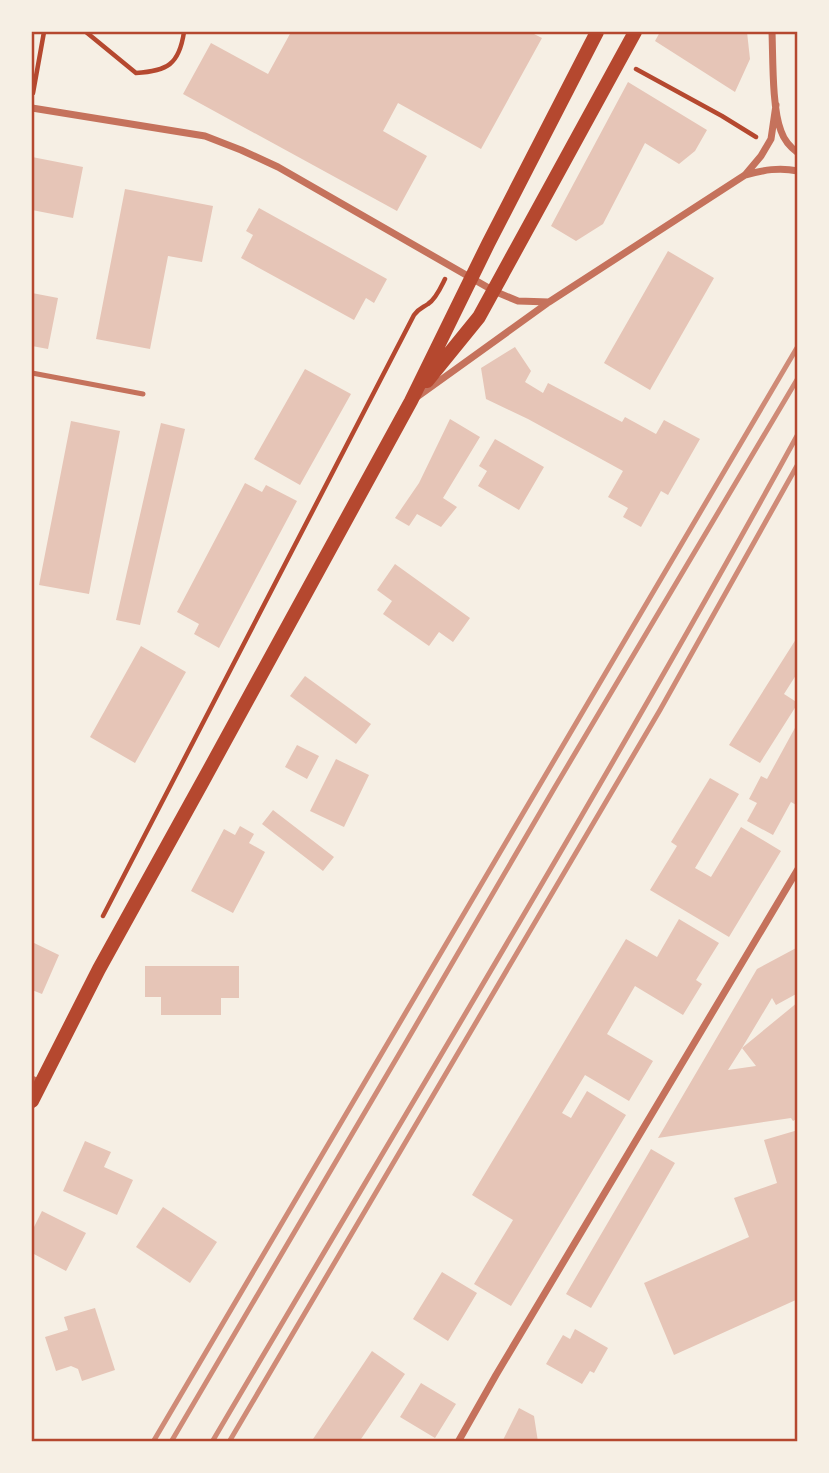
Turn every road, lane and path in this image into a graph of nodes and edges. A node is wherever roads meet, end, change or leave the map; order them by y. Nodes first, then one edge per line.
1 (44, 32) edge
2 (86, 32) edge
3 (184, 32) edge
4 (597, 32) edge
5 (635, 32) edge
6 (772, 32) edge
7 (620, 60) junction
8 (33, 95) edge
9 (776, 105) junction
10 (32, 108) edge
11 (768, 144) junction
12 (797, 153) edge
13 (797, 171) edge
14 (744, 175) junction
15 (452, 267) junction
16 (471, 277) junction
17 (494, 291) junction
18 (549, 302) junction
19 (32, 373) edge
20 (144, 394) dead end
21 (411, 401) junction
22 (797, 869) edge
23 (102, 918) dead end
24 (36, 1080) edge
25 (32, 1101) edge
26 (458, 1441) edge

1 - 8 path
2 - 3 path
4 - 16 main road
5 - 7 main road
6 - 9 street
7 - 11 path
7 - 17 main road
9 - 11 street
9 - 12 street
10 - 15 street
11 - 14 street
13 - 14 street
14 - 18 street
15 - 16 street
15 - 23 path
16 - 17 street
16 - 21 main road
17 - 18 street
17 - 21 main road
18 - 21 street
19 - 20 lane
21 - 24 main road
22 - 26 street
24 - 25 main road

